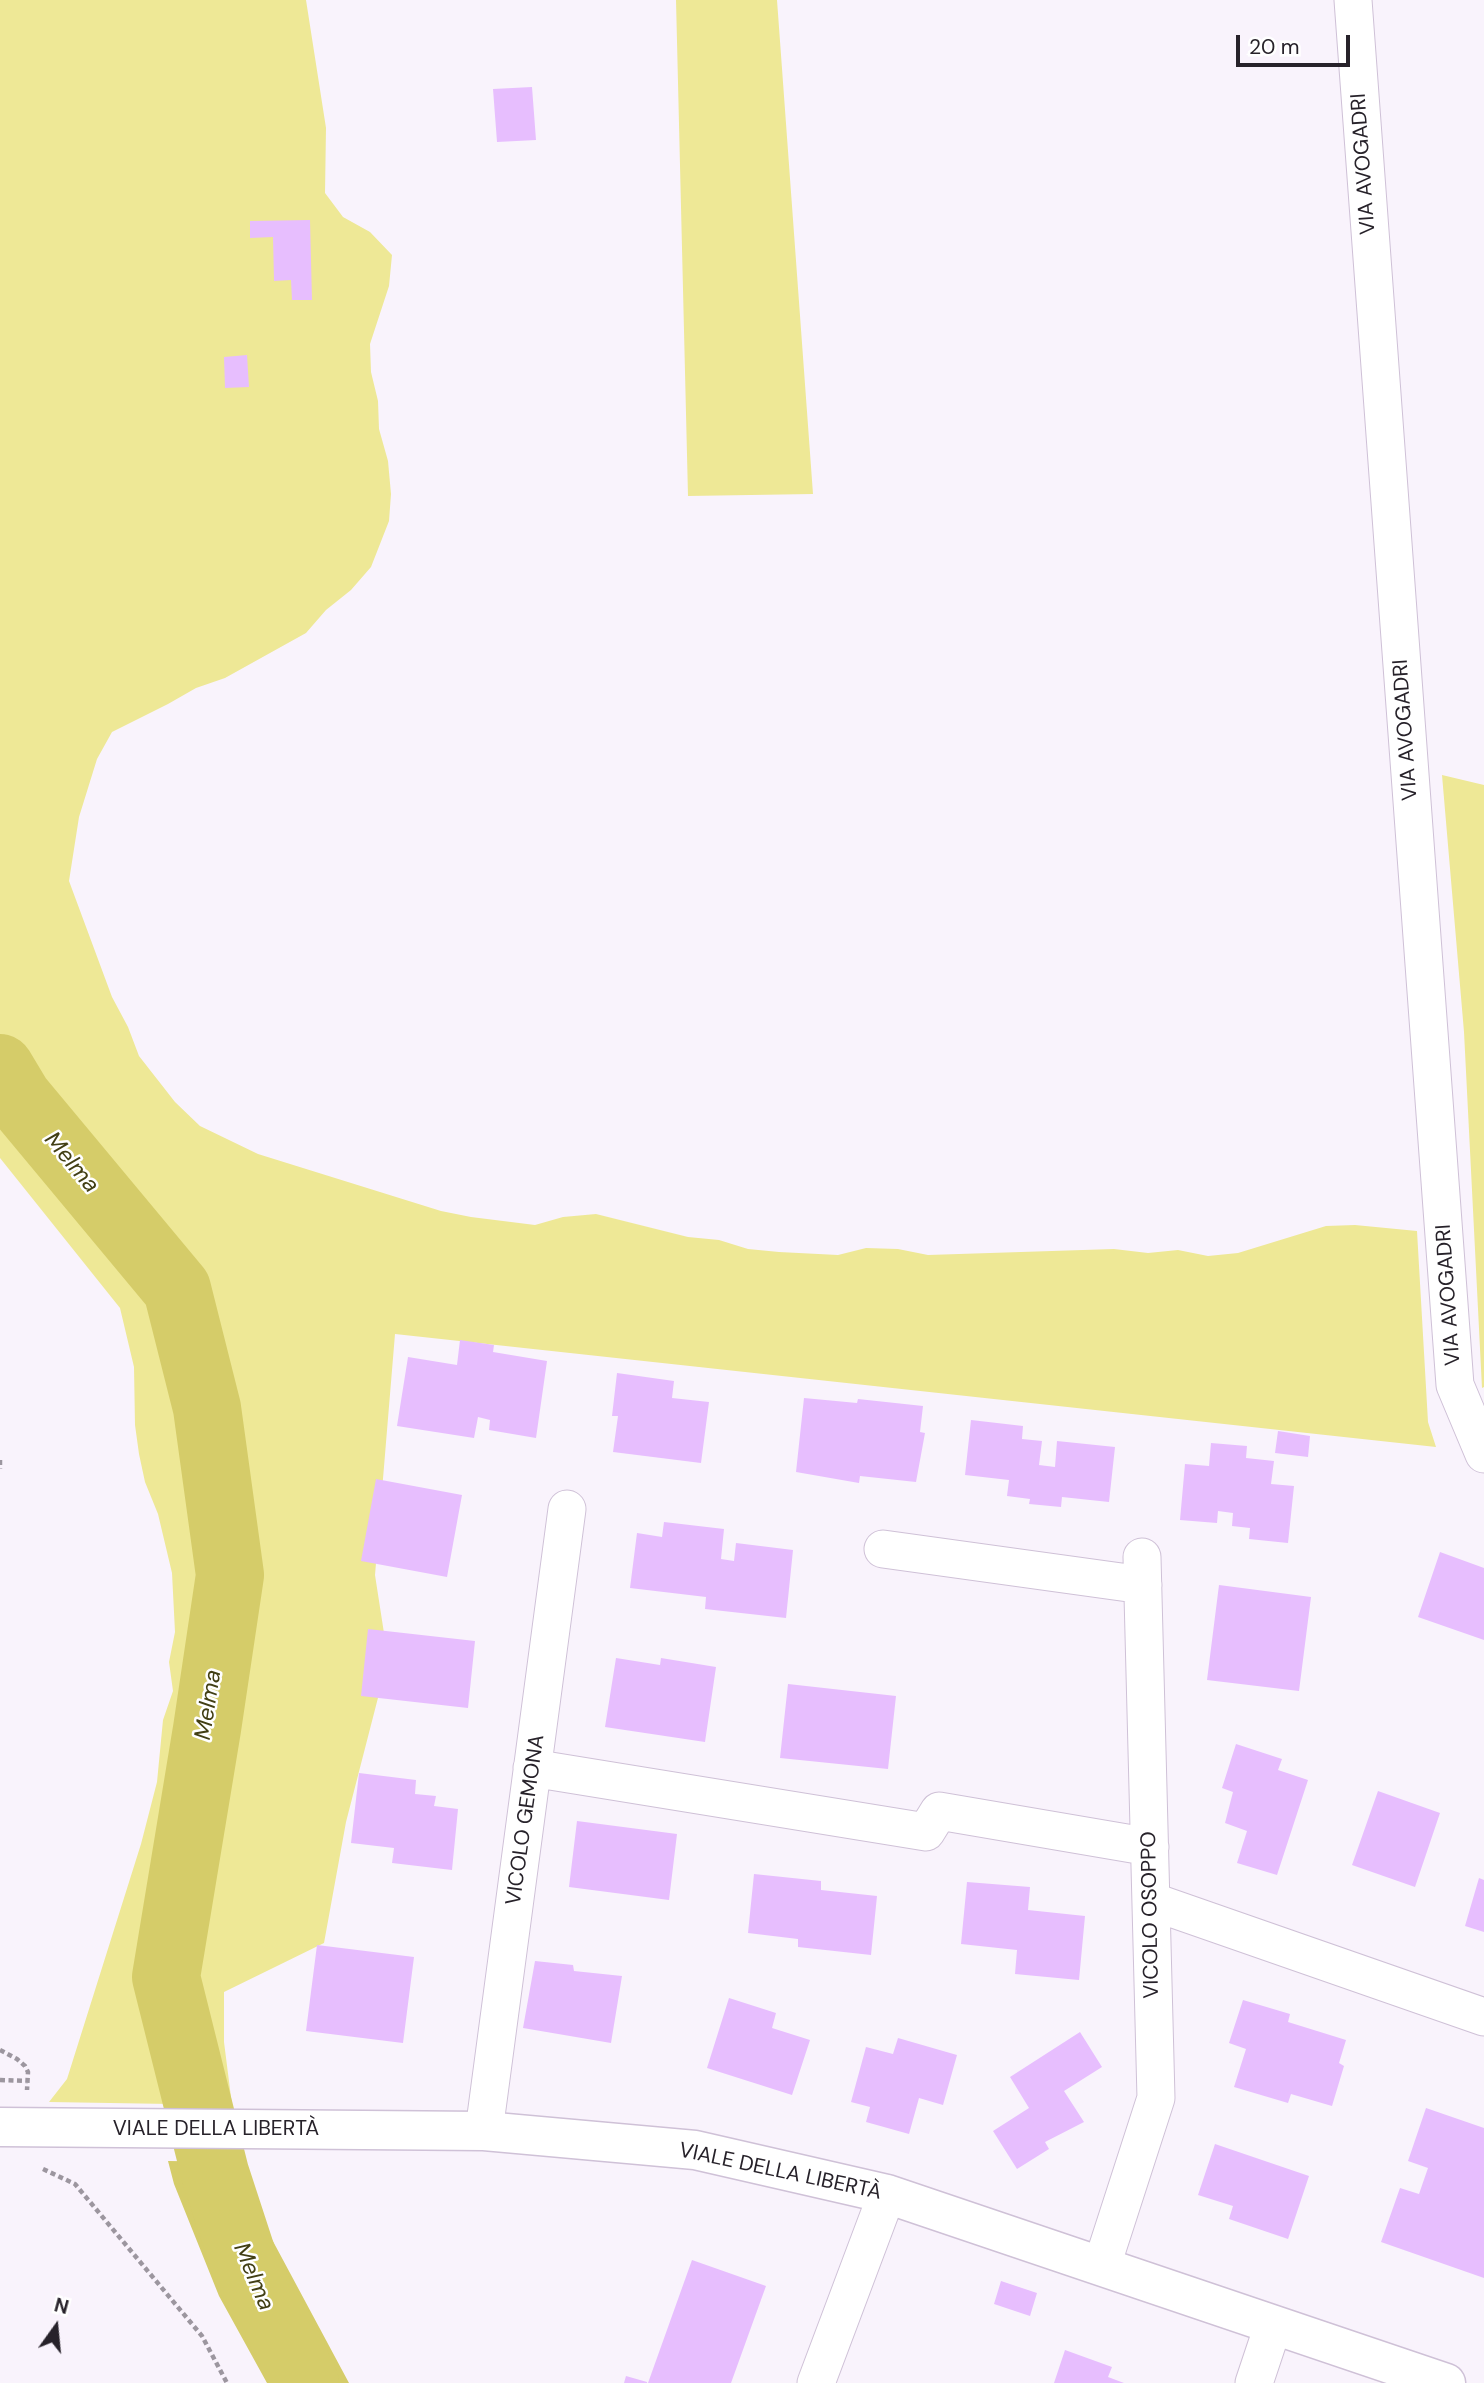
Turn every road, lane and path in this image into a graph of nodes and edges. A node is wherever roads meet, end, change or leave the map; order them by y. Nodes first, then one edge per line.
1 (1353, 0) edge
2 (1484, 1454) edge
3 (0, 1460) edge
4 (0, 1469) edge
5 (567, 1509) dead end
6 (883, 1549) dead end
7 (532, 1768) junction
8 (1150, 1847) junction
9 (1151, 1901) junction
10 (1484, 2017) edge
11 (0, 2050) edge
12 (0, 2080) edge
13 (28, 2081) junction
14 (13, 2127) edge
15 (484, 2131) junction
16 (887, 2194) junction
17 (1101, 2265) junction
18 (1273, 2326) junction
19 (228, 2383) edge
20 (816, 2383) edge
21 (1254, 2383) edge
22 (1446, 2383) edge

1 - 2 street, VIA AVOGADRI
3 - 4 path
5 - 7 street, VICOLO GEMONA
6 - 8 street, VICOLO OSOPPO
7 - 8 street
7 - 15 street, VICOLO GEMONA
8 - 9 street, VICOLO OSOPPO
9 - 10 street
9 - 17 street, VICOLO OSOPPO
11 - 13 path
12 - 13 path
13 - 14 path
14 - 15 street, VIALE DELLA LIBERTÀ
14 - 19 path
15 - 16 street, VIALE DELLA LIBERTÀ
16 - 17 street, VIALE DELLA LIBERTÀ
16 - 20 street
17 - 18 street, VIALE DELLA LIBERTÀ
18 - 21 street
18 - 22 street, VIALE DELLA LIBERTÀ

